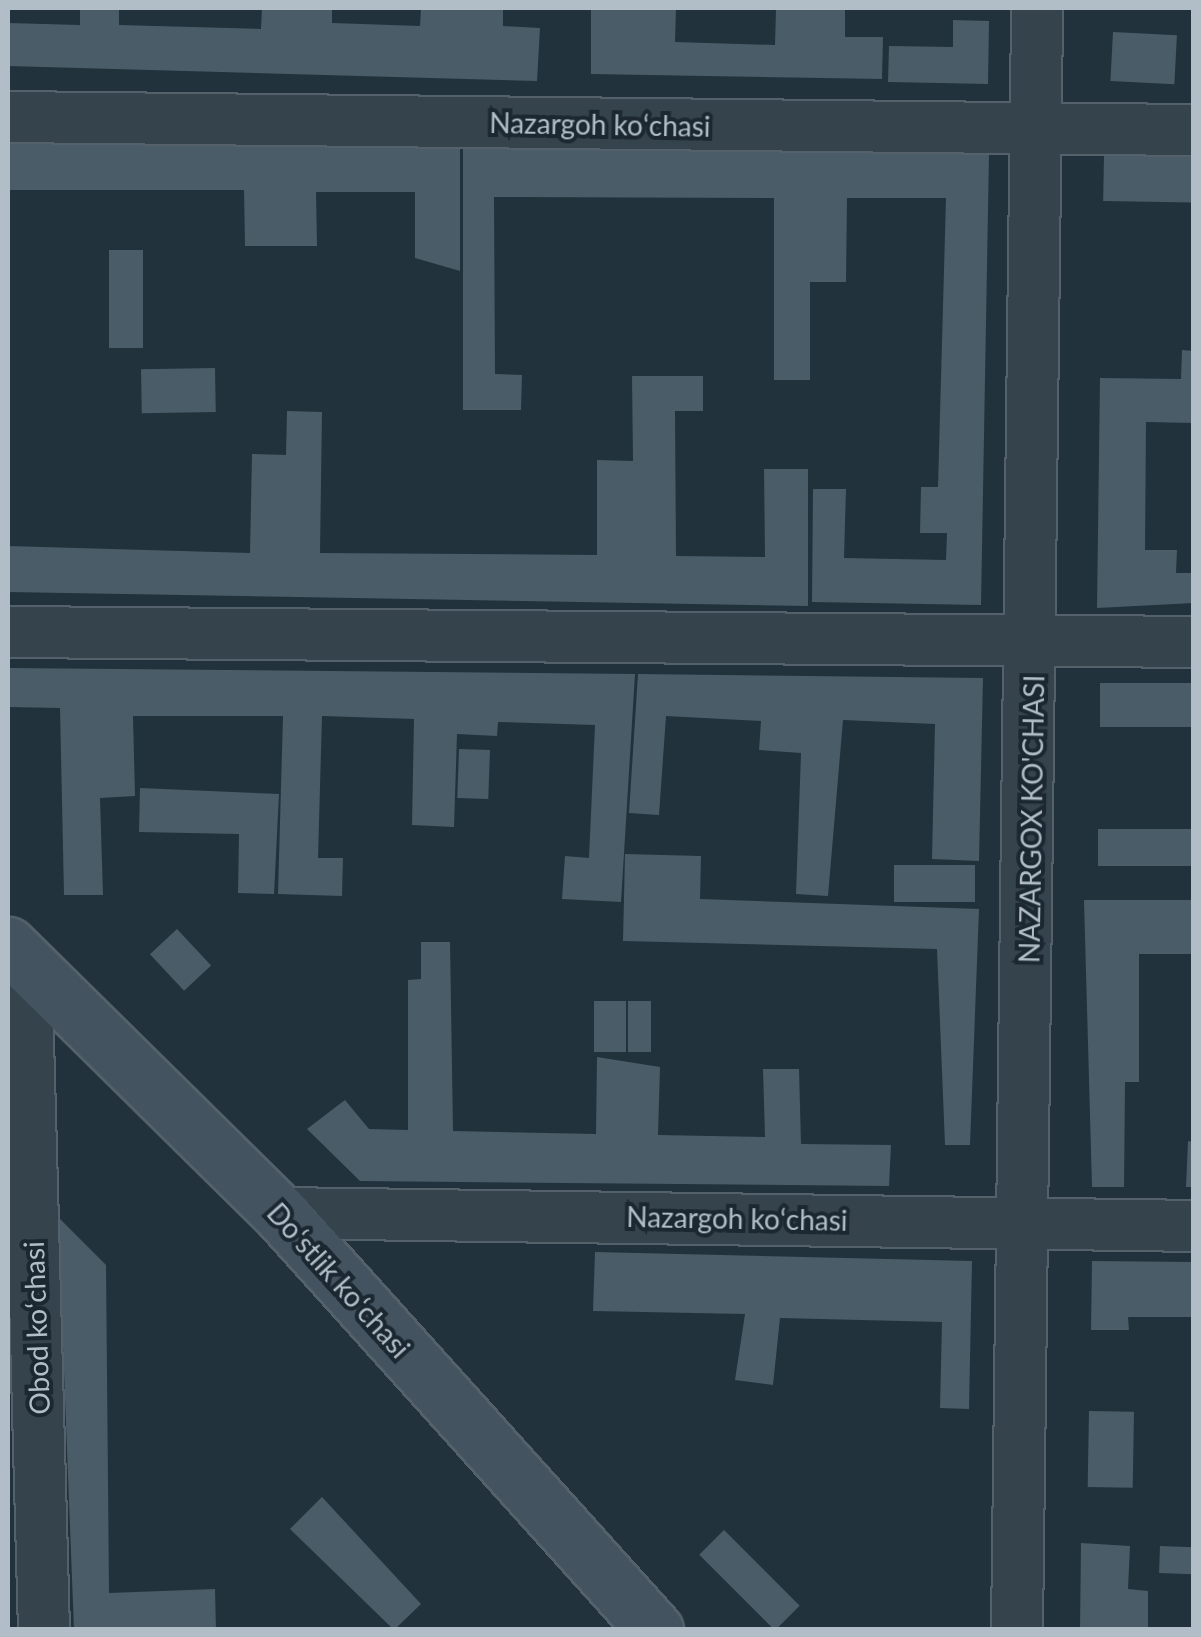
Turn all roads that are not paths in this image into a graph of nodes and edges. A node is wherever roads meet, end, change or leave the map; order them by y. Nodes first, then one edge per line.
1 (1037, 8) edge
2 (8, 117) edge
3 (1036, 130) junction
4 (1194, 130) edge
5 (8, 632) edge
6 (1194, 642) edge
7 (1034, 643) junction
8 (17, 955) edge
9 (280, 1213) junction
10 (1023, 1222) junction
11 (1194, 1226) edge
12 (44, 1630) edge
13 (655, 1630) edge
14 (1017, 1630) edge

1 - 3 street, NAZARGOX KO'CHASI
2 - 3 street, Nazargoh koʻchasi
3 - 4 street, Nazargoh koʻchasi
3 - 7 street, NAZARGOX KO'CHASI
5 - 7 street
6 - 7 street
7 - 10 street, NAZARGOX KO'CHASI
8 - 9 street, Doʻstlik koʻchasi
8 - 12 street, Obod koʻchasi
9 - 10 street, Nazargoh koʻchasi
9 - 13 street, Doʻstlik koʻchasi
10 - 11 street, Nazargoh koʻchasi
10 - 14 street, NAZARGOX KO'CHASI

